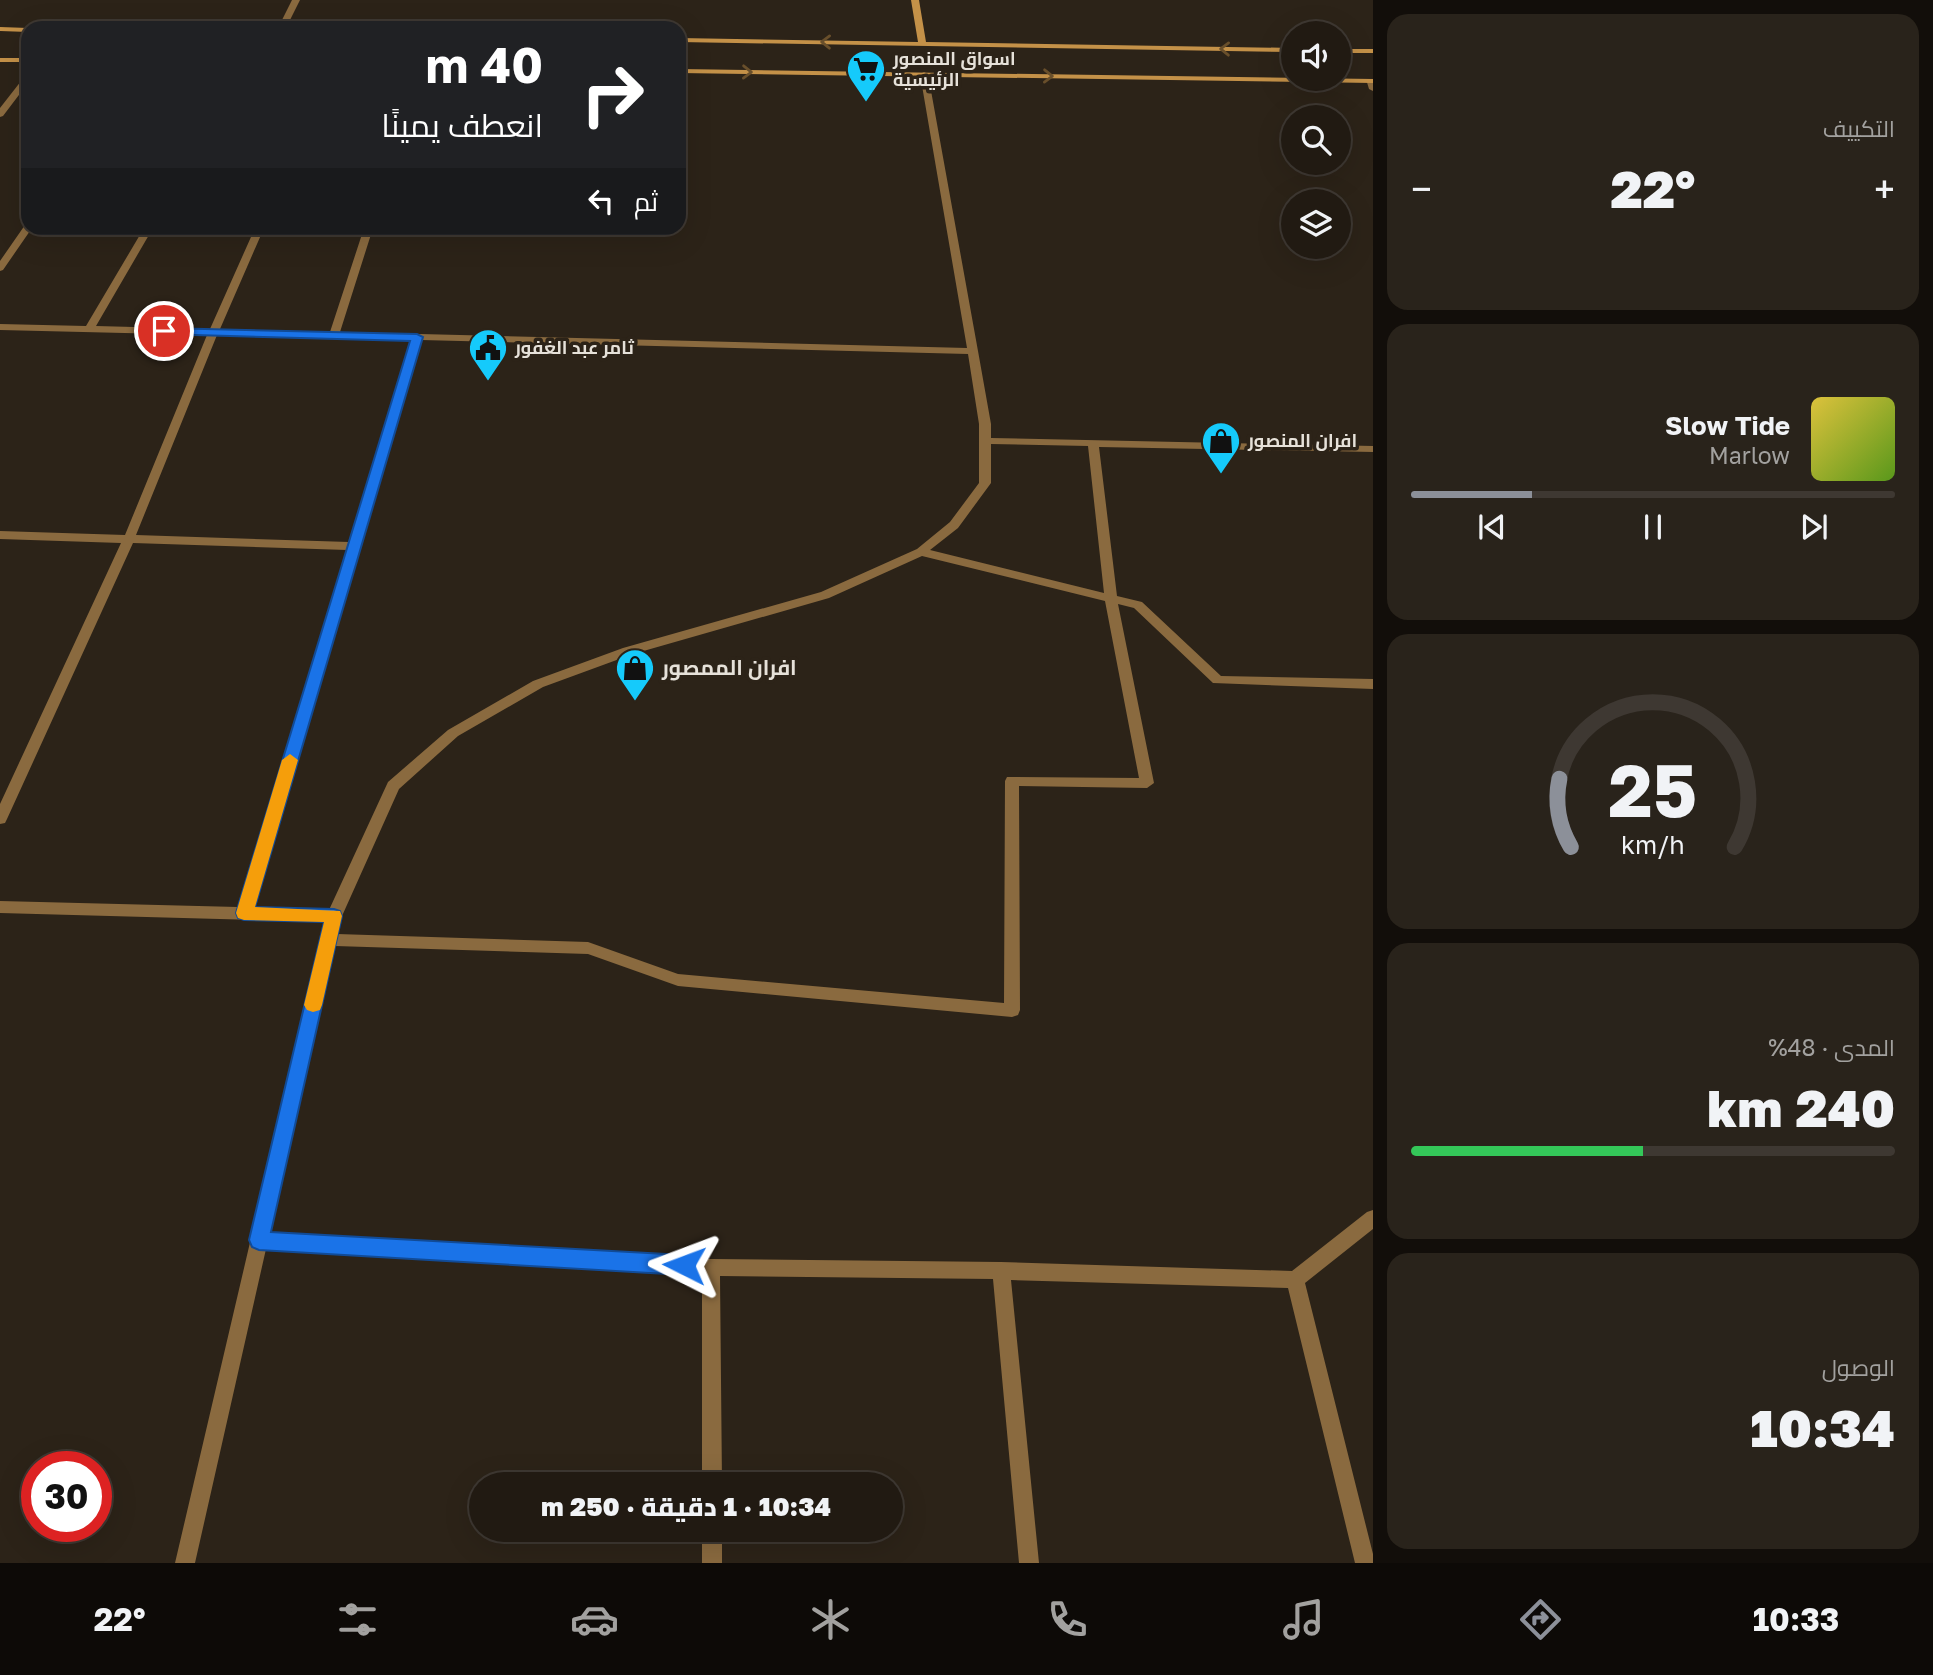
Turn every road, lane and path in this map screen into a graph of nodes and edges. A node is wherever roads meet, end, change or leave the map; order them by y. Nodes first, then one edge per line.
1 (296, 0) edge
2 (915, 0) edge
3 (286, 21) edge
4 (0, 29) edge
5 (21, 30) edge
6 (686, 40) edge
7 (922, 44) junction
8 (1281, 50) edge
9 (1351, 51) edge
10 (1373, 51) edge
11 (0, 60) edge
12 (21, 60) edge
13 (686, 71) edge
14 (924, 74) junction
15 (1372, 84) edge
16 (21, 87) edge
17 (0, 114) edge
18 (23, 235) edge
19 (145, 235) edge
20 (257, 235) edge
21 (367, 235) edge
22 (0, 268) edge
23 (0, 327) edge
24 (89, 330) junction
25 (213, 333) junction
26 (334, 335) junction
27 (417, 337) junction
28 (973, 351) junction
29 (985, 441) junction
30 (1093, 443) junction
31 (1373, 449) edge
32 (0, 535) edge
33 (129, 539) junction
34 (353, 546) junction
35 (920, 552) junction
36 (1111, 598) junction
37 (1373, 684) edge
38 (0, 819) edge
39 (0, 907) edge
40 (244, 913) junction
41 (334, 916) junction
42 (328, 940) junction
43 (1373, 1218) edge
44 (259, 1240) junction
45 (711, 1266) junction
46 (1001, 1271) junction
47 (1295, 1280) junction
48 (712, 1472) edge
49 (712, 1542) edge
50 (186, 1563) edge
51 (712, 1563) edge
52 (1028, 1563) edge
53 (1365, 1563) edge

1 - 3 street
2 - 7 main road
4 - 5 main road
7 -> 6 main road
8 -> 7 main road
9 - 10 main road
11 - 12 main road
13 -> 14 main road
14 -> 15 main road
14 - 28 street
16 - 17 street
18 - 22 street
19 - 24 street
20 - 25 street
21 - 26 street
23 - 24 street
24 - 25 street
25 - 26 street
25 - 33 street
26 - 27 street
27 - 28 street
27 - 34 street
28 - 29 street
29 - 30 street
29 - 35 street
30 - 31 street
30 - 36 street
32 - 33 street
33 - 34 street
33 - 38 street
34 - 40 street
35 - 36 street
35 - 41 street
36 - 37 street
36 - 42 street
39 - 40 street
40 - 41 street
41 - 42 street
42 - 44 street
43 - 47 street
44 - 45 street
44 - 50 street
45 - 46 street
45 - 48 street
46 - 47 street
46 - 52 street
47 - 53 street
49 - 51 street

